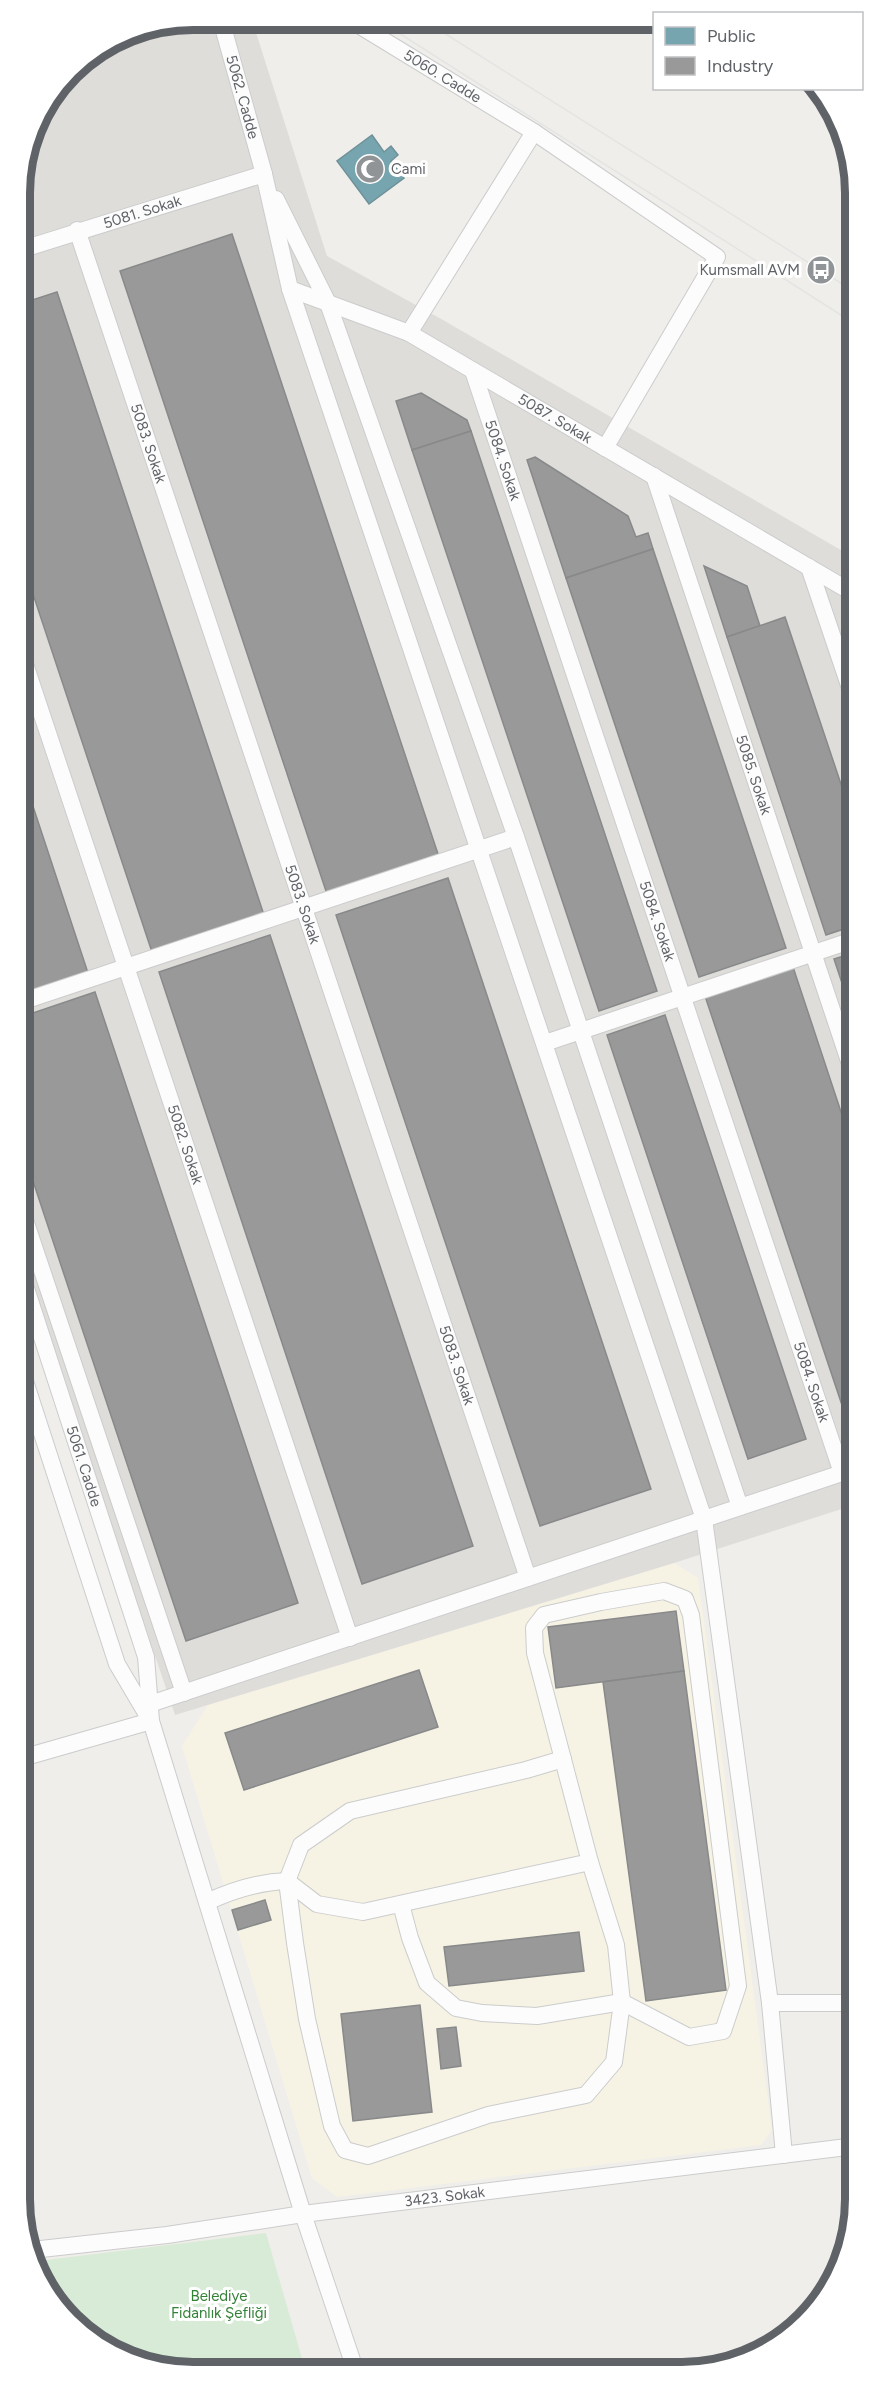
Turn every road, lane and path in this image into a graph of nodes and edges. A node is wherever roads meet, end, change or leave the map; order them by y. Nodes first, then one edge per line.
1 (224, 30) edge
2 (367, 30) edge
3 (534, 132) junction
4 (264, 174) junction
5 (77, 230) junction
6 (30, 246) edge
7 (290, 289) junction
8 (328, 303) junction
9 (409, 333) junction
10 (473, 370) junction
11 (605, 448) junction
12 (654, 476) junction
13 (809, 567) junction
14 (845, 588) edge
15 (845, 673) edge
16 (30, 679) edge
17 (516, 837) junction
18 (480, 849) junction
19 (304, 908) junction
20 (845, 943) edge
21 (814, 954) junction
22 (126, 968) junction
23 (683, 998) junction
24 (30, 999) edge
25 (581, 1032) junction
26 (545, 1043) junction
27 (845, 1046) edge
28 (30, 1235) edge
29 (30, 1303) edge
30 (30, 1397) edge
31 (845, 1462) edge
32 (845, 1472) edge
33 (740, 1507) junction
34 (704, 1519) junction
35 (528, 1578) junction
36 (350, 1638) junction
37 (184, 1693) junction
38 (151, 1713) junction
39 (30, 1755) edge
40 (563, 1759) junction
41 (590, 1862) junction
42 (287, 1881) junction
43 (207, 1902) junction
44 (401, 1904) junction
45 (622, 2002) junction
46 (770, 2003) junction
47 (845, 2003) edge
48 (845, 2147) edge
49 (784, 2155) junction
50 (303, 2214) junction
51 (38, 2249) edge
52 (353, 2362) edge

1 - 4 street, 5062. Cadde
2 - 3 street, 5060. Cadde
3 - 9 street
3 - 11 street, 5060. Cadde
4 - 5 street, 5081. Sokak
4 - 7 street
4 - 8 street
5 - 6 street, 5081. Sokak
5 - 19 street, 5083. Sokak
7 - 8 street, 5087. Sokak
7 - 18 street
8 - 9 street, 5087. Sokak
8 - 17 street
9 - 10 street, 5087. Sokak
10 - 11 street, 5087. Sokak
10 - 23 street, 5084. Sokak
11 - 12 street, 5087. Sokak
12 - 13 street, 5087. Sokak
12 - 21 street, 5085. Sokak
13 - 14 street, 5087. Sokak
13 - 15 street
16 - 22 street, 5082. Sokak
17 - 18 street
17 - 25 street
18 - 19 street
18 - 26 street
19 - 22 street
19 - 35 street, 5083. Sokak
20 - 21 street
21 - 23 street
21 - 27 street, 5085. Sokak
22 - 24 street
22 - 36 street, 5082. Sokak
23 - 25 street
23 - 31 street, 5084. Sokak
25 - 26 street
25 - 33 street
26 - 34 street
28 - 37 street
29 - 38 street, 5061. Cadde
30 - 38 street, 5061. Cadde
32 - 33 street
33 - 34 street
34 - 35 street
34 - 46 street
35 - 36 street
36 - 37 street
37 - 38 street
38 - 39 street
38 - 43 street
40 - 41 street
40 - 42 street
40 - 45 street
41 - 44 street
41 - 45 street
42 - 43 street
42 - 44 street
42 - 45 street
43 - 50 street
44 - 45 street
46 - 47 street
46 - 49 street
48 - 49 street, 3423. Sokak
49 - 50 street, 3423. Sokak
50 - 51 street, 3423. Sokak
50 - 52 street

